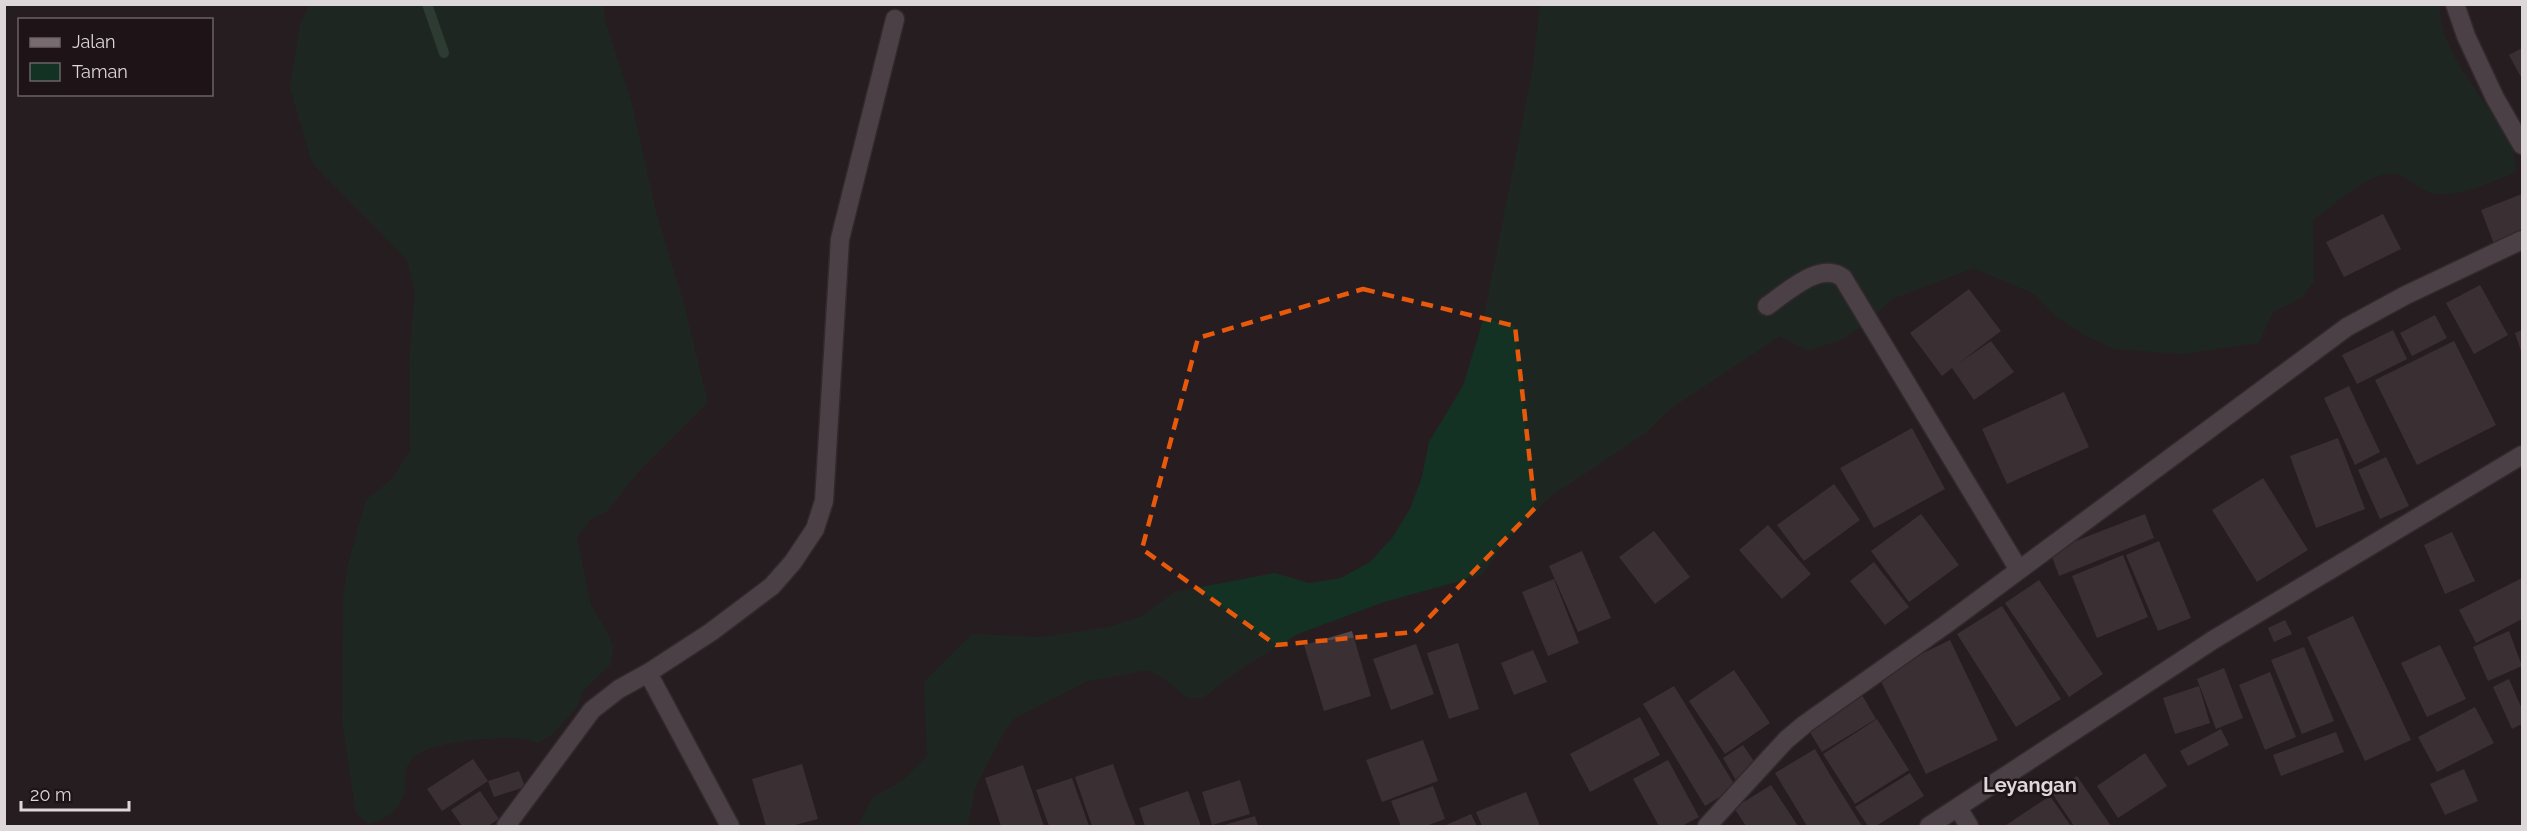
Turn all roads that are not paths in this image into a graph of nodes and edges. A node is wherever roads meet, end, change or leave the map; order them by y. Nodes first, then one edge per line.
1 (2455, 4) edge
2 (896, 20) dead end
3 (2523, 145) edge
4 (2523, 240) edge
5 (1767, 306) dead end
6 (2523, 455) edge
7 (2019, 570) junction
8 (648, 673) junction
9 (1958, 808) junction
10 (506, 826) edge
11 (730, 826) edge
12 (1707, 826) edge
13 (1929, 826) edge
14 (1969, 826) edge

1 - 3 street
2 - 8 street
4 - 7 street
5 - 7 street
6 - 9 street
7 - 12 street
8 - 10 street
8 - 11 street
9 - 13 street
9 - 14 street

